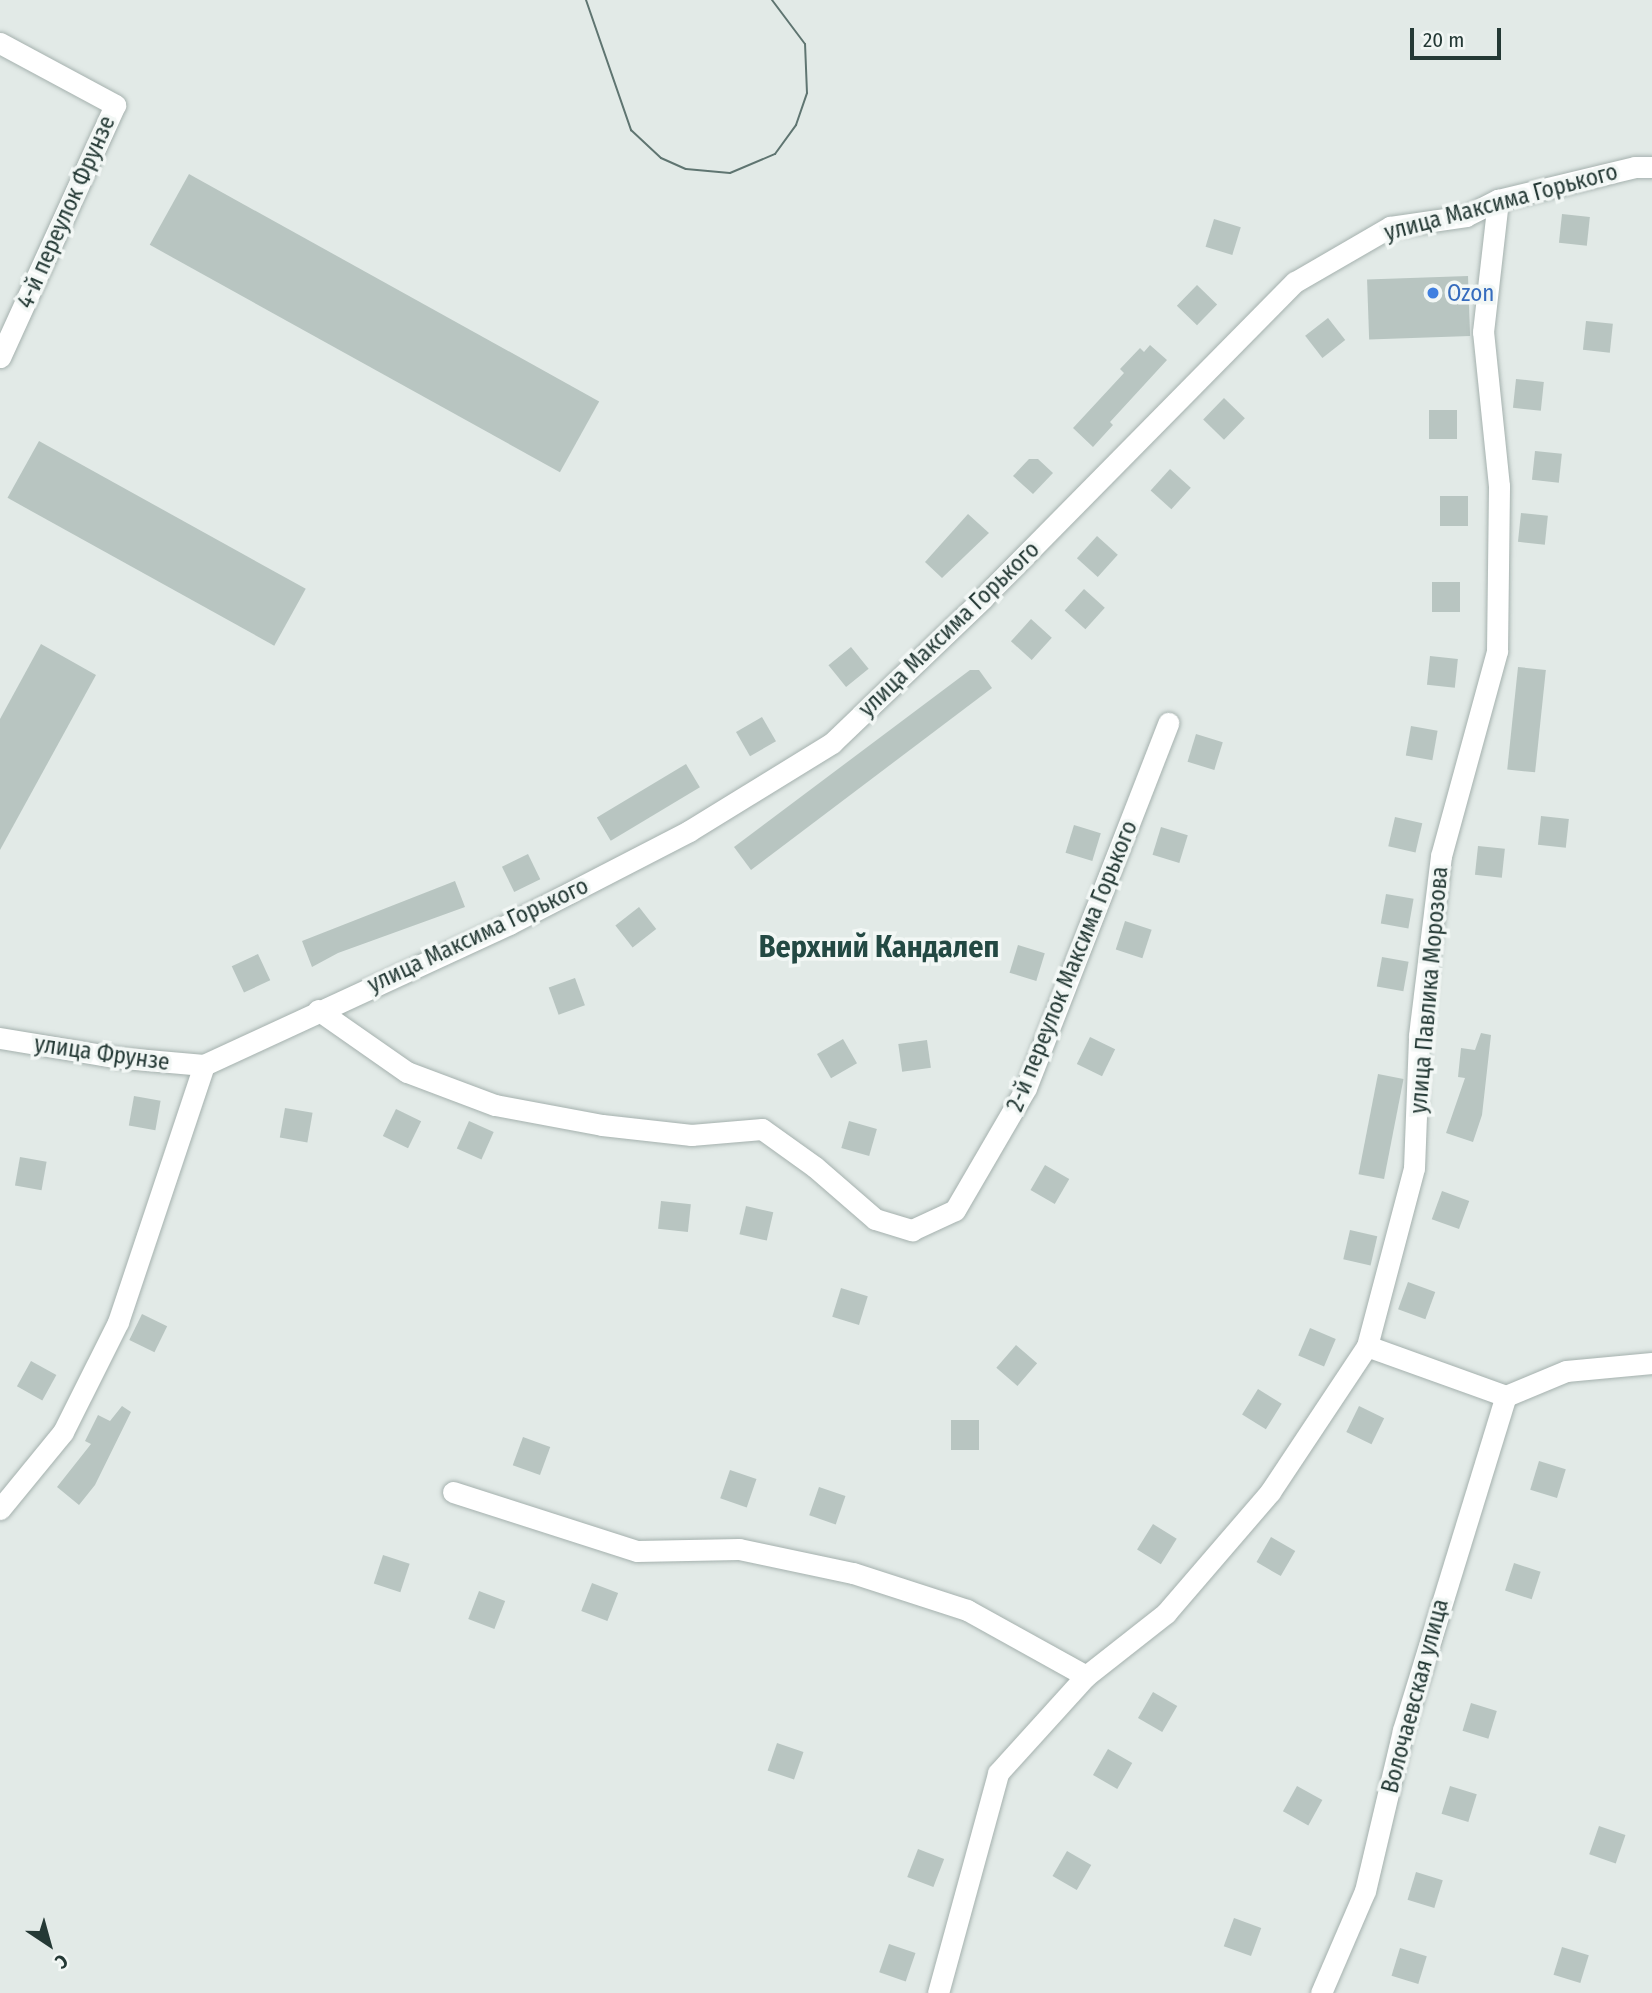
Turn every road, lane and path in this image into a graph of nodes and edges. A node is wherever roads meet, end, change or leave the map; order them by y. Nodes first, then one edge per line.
1 (0, 43) edge
2 (1652, 167) edge
3 (1498, 200) junction
4 (0, 357) edge
5 (1168, 723) dead end
6 (318, 1010) junction
7 (0, 1038) edge
8 (204, 1065) junction
9 (1367, 1346) junction
10 (1652, 1363) edge
11 (1506, 1396) junction
12 (453, 1492) dead end
13 (0, 1509) edge
14 (1086, 1676) junction
15 (938, 1993) edge
16 (1321, 1993) edge

1 - 4 street, 4-й переулок Фрунзе
2 - 3 street, улица Максима Горького
3 - 6 street, улица Максима Горького
3 - 9 street, улица Павлика Морозова
5 - 6 street, 2-й переулок Максима Горького
6 - 8 street, улица Максима Горького
7 - 8 street, улица Фрунзе
8 - 13 street
9 - 11 street
9 - 14 street, улица Павлика Морозова
10 - 11 street
11 - 16 street, Волочаевская улица
12 - 14 street
14 - 15 street, улица Павлика Морозова

